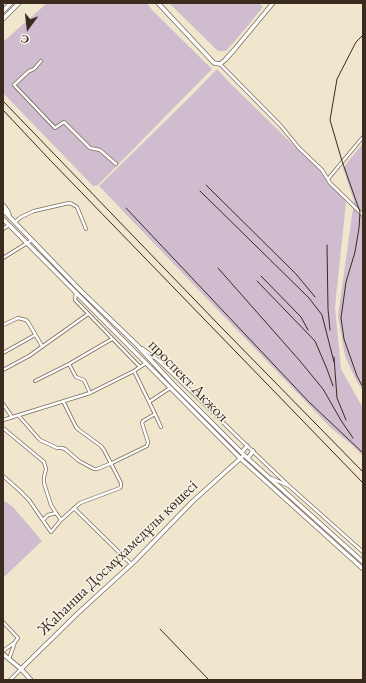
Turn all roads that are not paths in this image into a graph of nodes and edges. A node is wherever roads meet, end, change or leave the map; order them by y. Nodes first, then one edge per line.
1 (12, 3) edge
2 (19, 3) edge
3 (158, 3) edge
4 (273, 3) edge
5 (3, 11) edge
6 (3, 19) edge
7 (41, 61) dead end
8 (220, 64) junction
9 (363, 137) edge
10 (116, 164) dead end
11 (328, 179) junction
12 (3, 205) edge
13 (3, 210) edge
14 (363, 214) edge
15 (10, 217) junction
16 (3, 219) edge
17 (15, 222) junction
18 (9, 225) junction
19 (3, 229) edge
20 (86, 229) dead end
21 (32, 240) junction
22 (27, 243) junction
23 (3, 258) edge
24 (76, 292) junction
25 (88, 314) junction
26 (3, 325) edge
27 (35, 335) junction
28 (112, 339) junction
29 (137, 345) junction
30 (42, 346) junction
31 (3, 353) edge
32 (146, 363) junction
33 (69, 364) junction
34 (140, 367) junction
35 (3, 370) edge
36 (134, 371) junction
37 (35, 381) dead end
38 (170, 388) junction
39 (90, 393) junction
40 (63, 401) junction
41 (149, 402) junction
42 (3, 404) edge
43 (156, 414) junction
44 (18, 415) junction
45 (12, 417) junction
46 (3, 420) edge
47 (161, 427) dead end
48 (3, 428) edge
49 (247, 446) junction
50 (253, 451) junction
51 (245, 455) junction
52 (241, 459) junction
53 (112, 463) junction
54 (3, 476) edge
55 (268, 476) junction
56 (289, 486) junction
57 (74, 508) junction
58 (56, 513) junction
59 (43, 520) junction
60 (61, 520) junction
61 (363, 552) edge
62 (363, 562) edge
63 (131, 564) junction
64 (363, 569) edge
65 (3, 622) edge
66 (14, 642) junction
67 (3, 652) edge
68 (9, 659) junction
69 (21, 669) junction
70 (10, 680) edge
71 (31, 680) edge

1 - 5 main road
2 - 6 main road
3 - 8 main road
4 - 8 main road
7 - 10 street
8 - 11 street
9 - 11 street
11 - 14 street
12 - 15 main road
13 - 15 main road, проспект Акжол
15 - 17 main road, проспект Акжол
16 - 18 main road, проспект Акжол
17 - 20 street
17 - 21 main road, проспект Акжол
18 - 19 street
18 - 22 main road, проспект Акжол
21 - 22 street
21 - 29 main road, проспект Акжол
22 - 23 street
22 - 24 main road, проспект Акжол
24 - 25 street
24 - 32 main road, проспект Акжол
25 - 28 street
25 - 30 street
26 - 27 street
27 - 30 street
27 - 31 street
28 - 33 street
28 - 34 street
29 - 49 street
29 - 51 main road, проспект Акжол
30 - 35 street
32 - 34 street
32 - 38 main road, проспект Акжол
33 - 37 street
33 - 39 street
34 - 36 street
36 - 39 street
36 - 41 street
38 - 41 street
38 - 52 main road, проспект Акжол
39 - 40 street
40 - 44 street
40 - 53 street
41 - 43 street
42 - 45 street
43 - 47 street
43 - 53 street
44 - 45 street
44 - 53 street
45 - 46 street
48 - 58 street
49 - 50 street
49 - 51 main road
50 - 51 main road
50 - 56 street
51 - 52 main road, Жаһанша Досмұхамедұлы көшесі
51 - 55 main road, проспект Акжол
52 - 63 main road, Жаһанша Досмұхамедұлы көшесі
52 - 64 main road, проспект Акжол
53 - 57 street
54 - 59 street
55 - 56 street
55 - 62 main road, проспект Акжол
56 - 61 street
57 - 60 street
57 - 63 street
58 - 59 street
58 - 60 street
59 - 60 street
63 - 69 main road, Жаһанша Досмұхамедұлы көшесі
65 - 66 street
66 - 67 street
66 - 68 street
67 - 68 main road
68 - 69 main road
69 - 70 street, Жаһанша Досмұхамедұлы көшесі
69 - 71 main road

